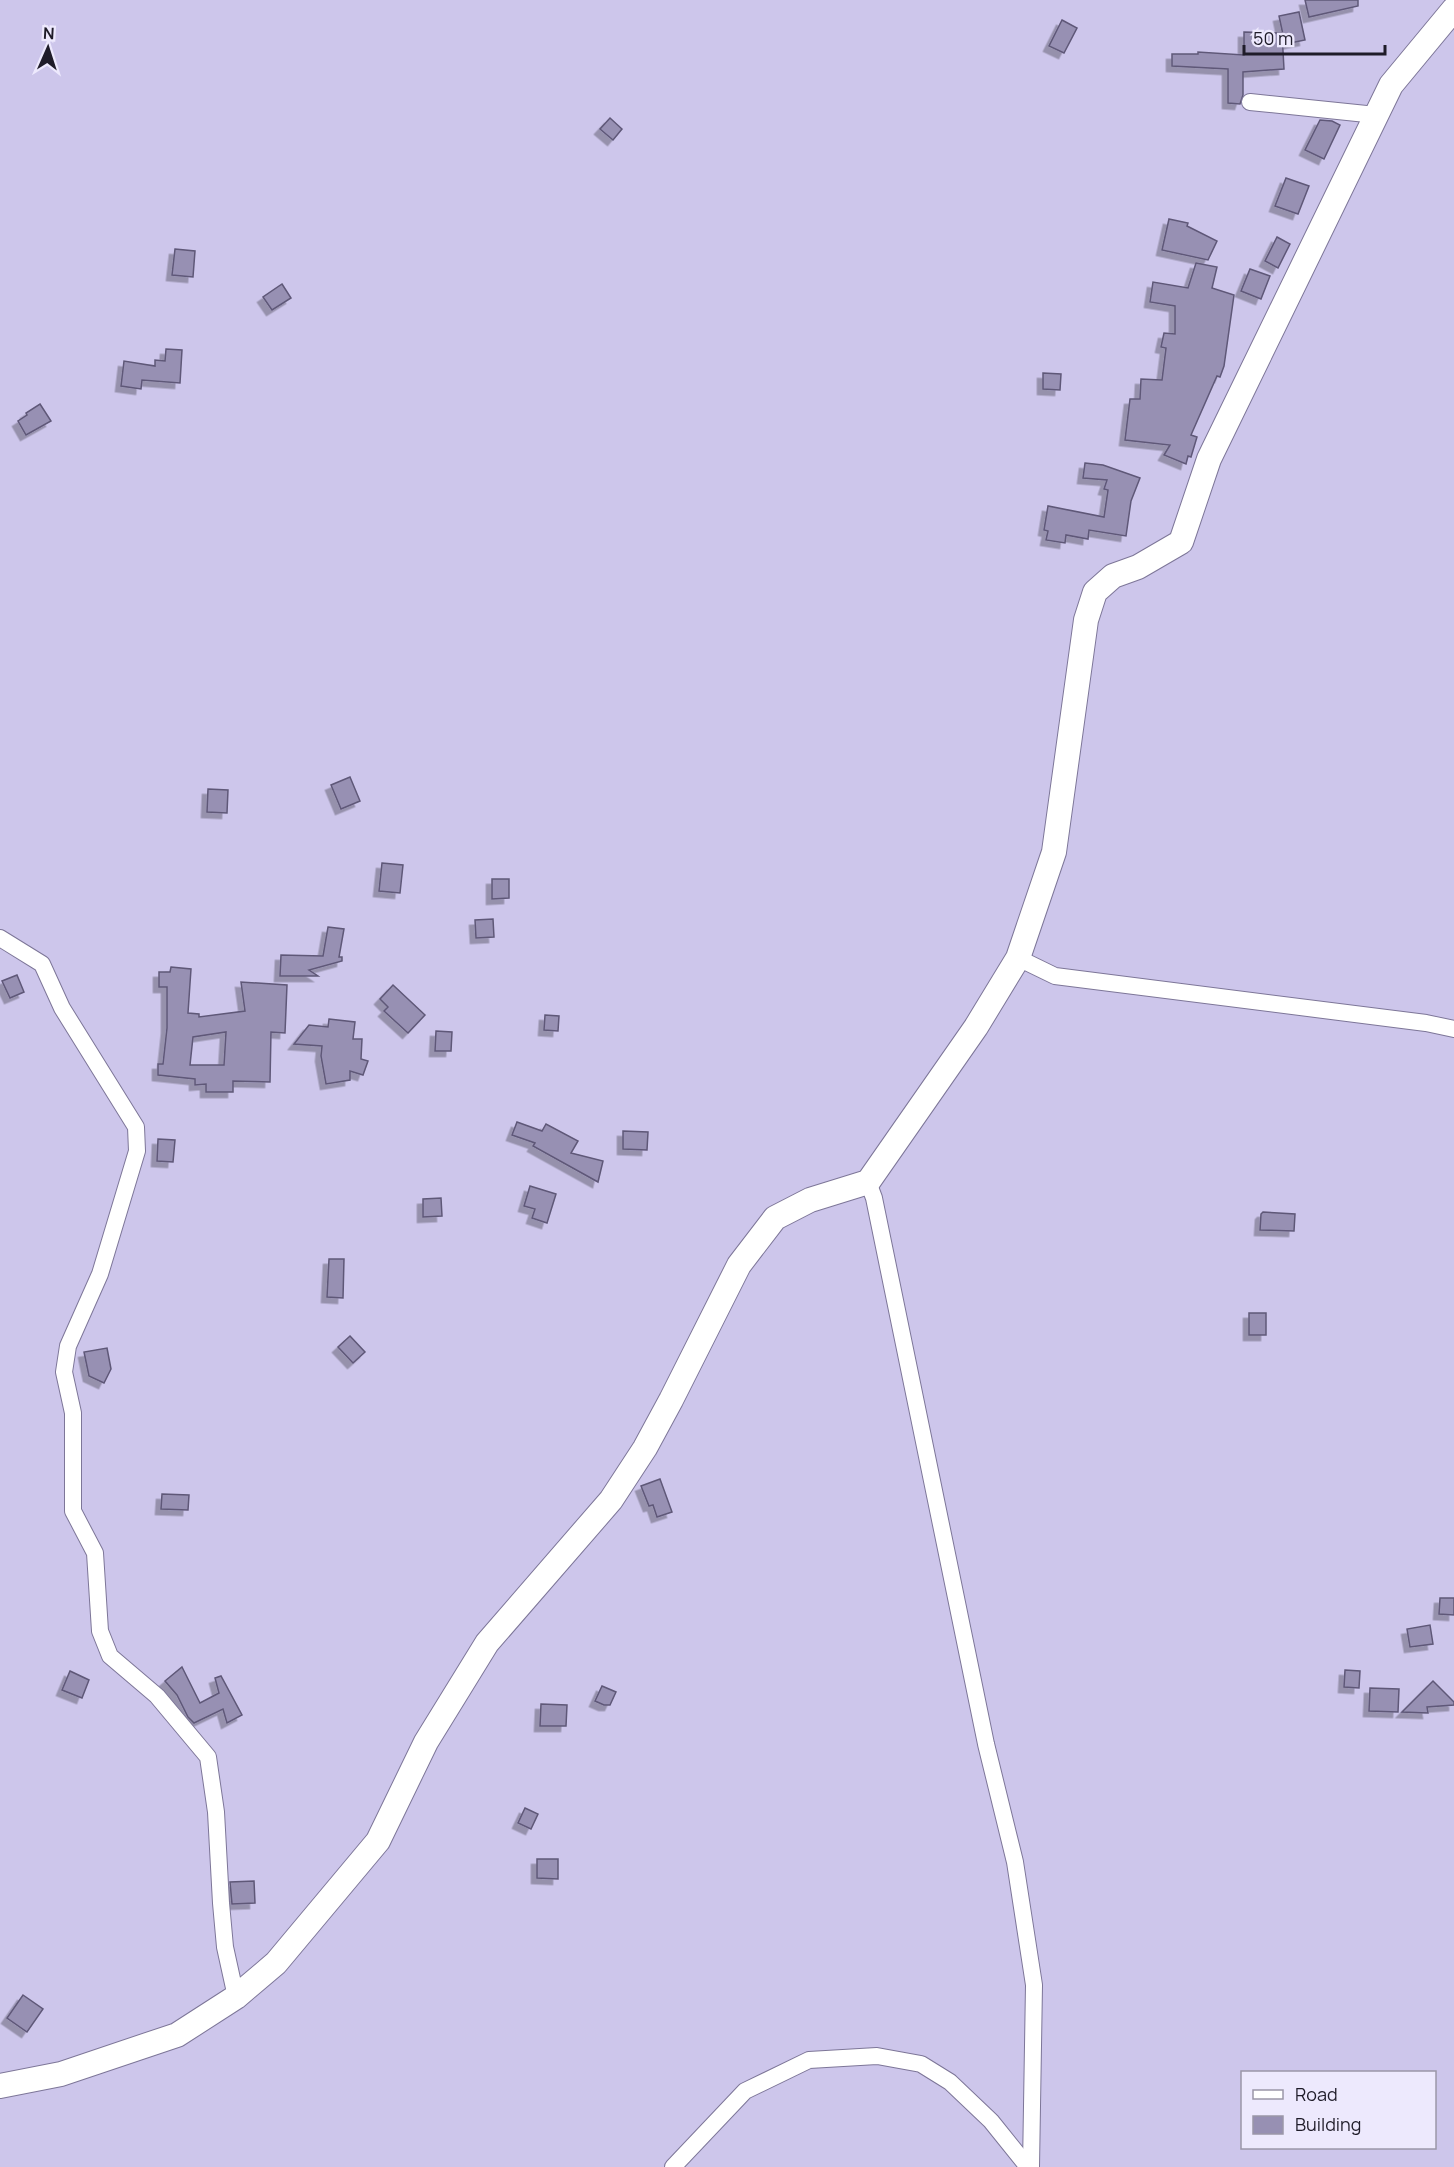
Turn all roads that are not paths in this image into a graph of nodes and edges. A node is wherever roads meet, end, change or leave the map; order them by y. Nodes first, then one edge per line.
1 (1454, 9) edge
2 (1250, 102) dead end
3 (1376, 115) junction
4 (0, 938) edge
5 (1018, 958) junction
6 (1454, 1029) edge
7 (868, 1182) junction
8 (236, 1997) junction
9 (0, 2086) edge
10 (673, 2167) edge
11 (1029, 2167) edge

1 - 3 street
2 - 3 street
3 - 5 street
4 - 8 street
5 - 6 street
5 - 7 street
7 - 8 street
7 - 11 street
8 - 9 street
10 - 11 street

